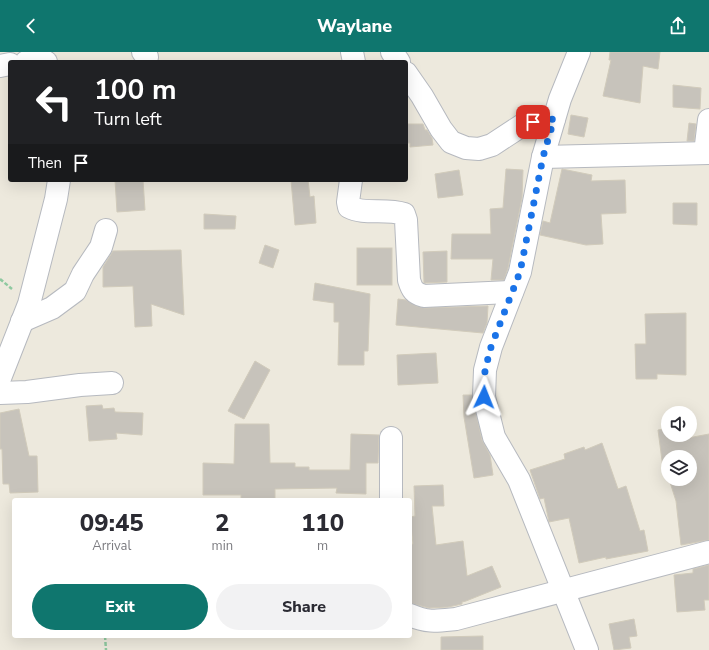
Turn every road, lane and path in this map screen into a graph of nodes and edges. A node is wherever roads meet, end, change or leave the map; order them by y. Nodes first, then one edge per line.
1 (579, 52) edge
2 (408, 76) edge
3 (554, 119) junction
4 (709, 120) edge
5 (707, 153) edge
6 (543, 157) junction
7 (60, 182) edge
8 (351, 182) edge
9 (106, 230) dead end
10 (512, 292) junction
11 (22, 321) junction
12 (0, 378) edge
13 (112, 383) dead end
14 (0, 393) edge
15 (391, 438) dead end
16 (391, 498) edge
17 (709, 552) edge
18 (564, 592) junction
19 (412, 616) edge
20 (104, 638) edge
21 (106, 650) edge
22 (587, 650) edge

1 - 3 street
2 - 3 street
3 - 6 street
4 - 5 street
5 - 6 street
6 - 10 street
7 - 11 street
8 - 10 street
9 - 11 street
10 - 18 street
11 - 12 street
13 - 14 street
15 - 16 street
17 - 18 street
18 - 19 street
18 - 22 street
20 - 21 path

